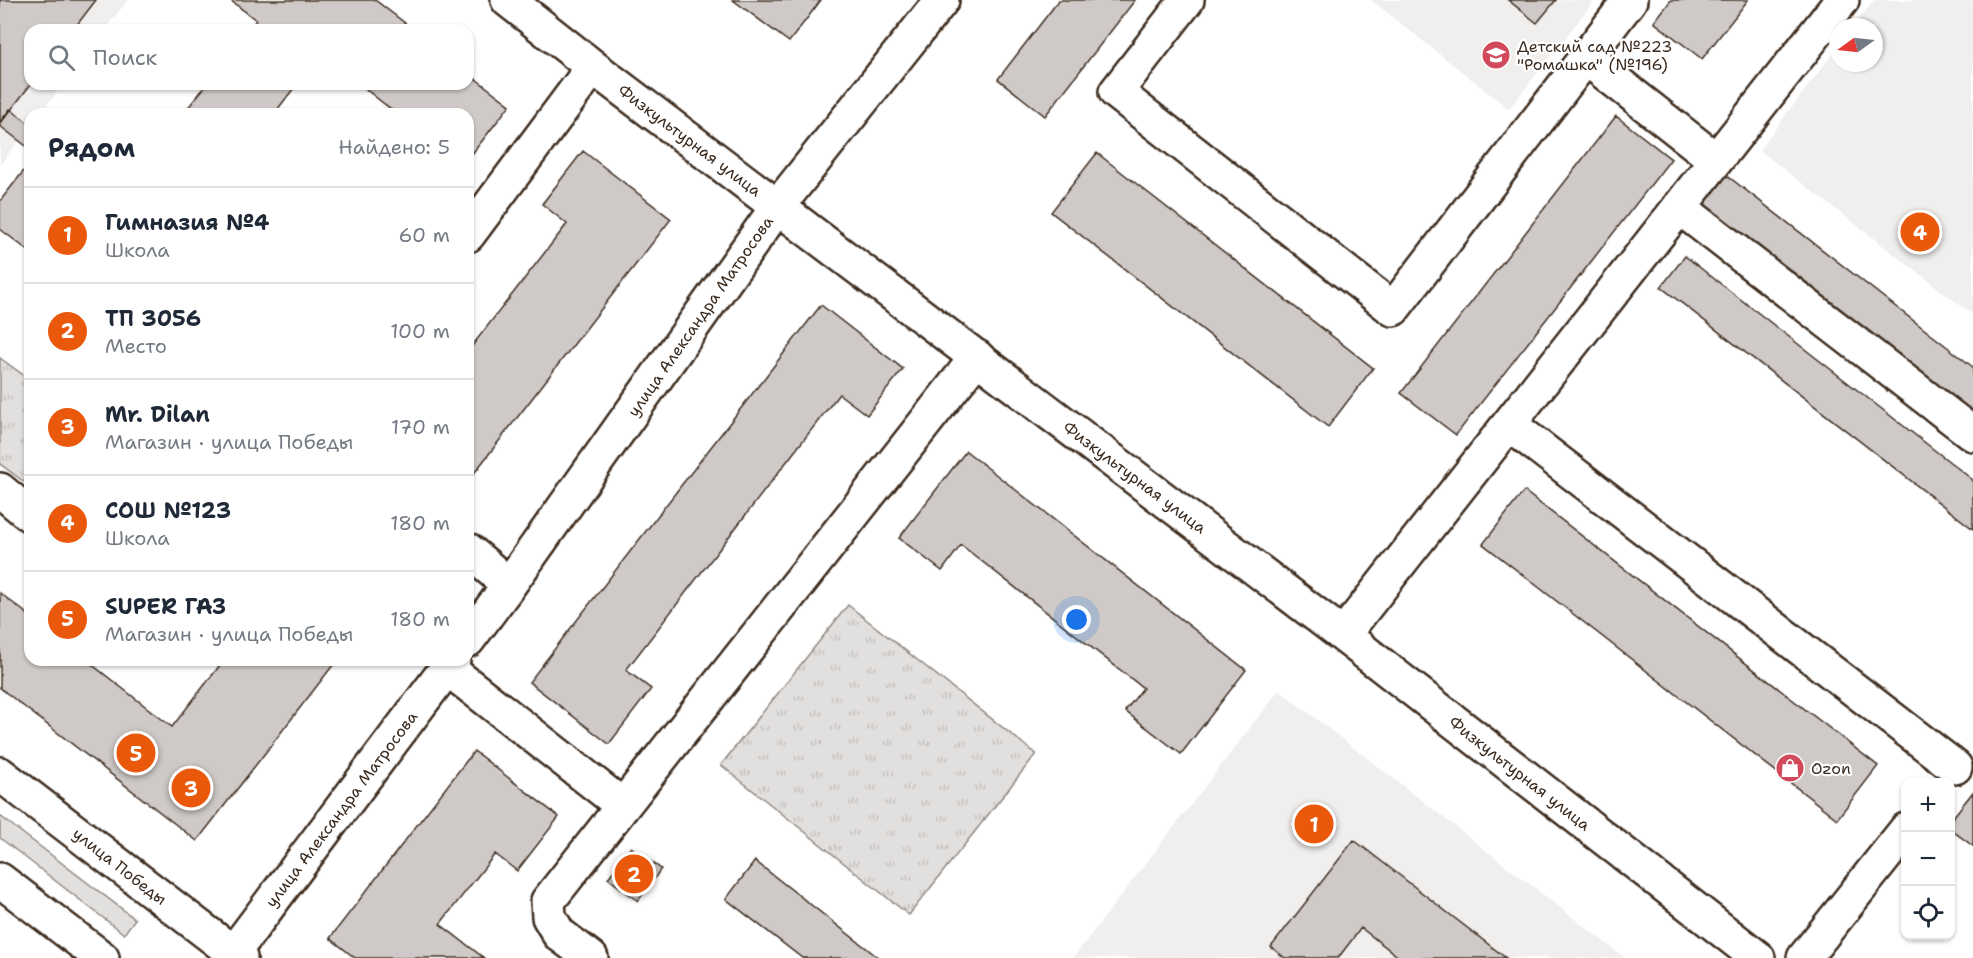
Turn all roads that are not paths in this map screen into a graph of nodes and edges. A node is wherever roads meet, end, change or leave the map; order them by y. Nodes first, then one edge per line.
1 (508, 0) edge
2 (942, 0) edge
3 (1187, 0) edge
4 (1630, 0) edge
5 (1842, 0) edge
6 (1586, 58) junction
7 (593, 67) junction
8 (1716, 160) junction
9 (778, 206) junction
10 (1679, 207) junction
11 (474, 227) edge
12 (977, 357) junction
13 (1509, 424) junction
14 (1973, 434) edge
15 (0, 490) edge
16 (24, 510) edge
17 (474, 555) edge
18 (509, 585) junction
19 (474, 632) edge
20 (1343, 635) junction
21 (449, 666) edge
22 (452, 666) edge
23 (1957, 764) edge
24 (0, 774) edge
25 (623, 806) junction
26 (1903, 832) edge
27 (0, 880) edge
28 (234, 956) edge
29 (102, 958) edge
30 (591, 958) edge
31 (1758, 958) edge
32 (1804, 958) edge

1 - 7 street, Физкультурная улица
2 - 9 street, улица Александра Матросова
3 - 6 street
4 - 6 street
5 - 8 street
6 - 8 street
7 - 9 street, Физкультурная улица
7 - 11 street
8 - 10 street
9 - 12 street, Физкультурная улица
9 - 18 street, улица Александра Матросова
10 - 13 street
10 - 14 street
12 - 20 street, Физкультурная улица
12 - 25 street
13 - 20 street
13 - 23 street
15 - 16 street
17 - 18 street
18 - 19 street, улица Александра Матросова
20 - 31 street, Физкультурная улица
21 - 28 street, улица Александра Матросова
22 - 25 street
24 - 28 street, улица Победы
25 - 30 street
26 - 32 street
27 - 29 street

